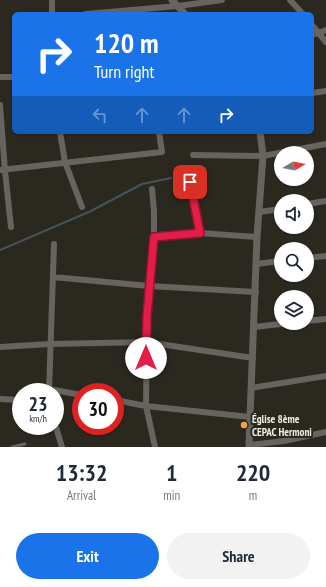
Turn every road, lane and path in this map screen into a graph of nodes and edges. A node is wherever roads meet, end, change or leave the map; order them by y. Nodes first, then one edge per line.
1 (52, 0) edge
2 (172, 0) edge
3 (222, 0) edge
4 (290, 0) edge
5 (178, 6) junction
6 (52, 12) edge
7 (109, 12) edge
8 (183, 12) edge
9 (301, 12) edge
10 (314, 27) edge
11 (326, 30) edge
12 (319, 33) junction
13 (314, 34) edge
14 (326, 42) edge
15 (0, 77) edge
16 (12, 77) edge
17 (326, 92) edge
18 (314, 93) edge
19 (0, 105) edge
20 (60, 134) edge
21 (159, 134) edge
22 (260, 134) edge
23 (326, 144) edge
24 (193, 155) dead end
25 (263, 156) junction
26 (65, 162) junction
27 (2, 170) edge
28 (190, 182) dead end
29 (152, 189) dead end
30 (326, 201) edge
31 (314, 203) edge
32 (82, 207) dead end
33 (274, 210) edge
34 (259, 212) junction
35 (11, 227) dead end
36 (200, 233) junction
37 (154, 237) junction
38 (257, 237) junction
39 (54, 244) dead end
40 (326, 256) edge
41 (314, 257) edge
42 (274, 262) edge
43 (256, 264) junction
44 (53, 277) junction
45 (149, 286) junction
46 (256, 292) junction
47 (326, 319) edge
48 (314, 320) edge
49 (274, 324) edge
50 (254, 326) junction
51 (146, 342) junction
52 (50, 344) junction
53 (0, 347) edge
54 (253, 358) junction
55 (326, 376) edge
56 (49, 383) edge
57 (251, 388) junction
58 (0, 399) edge
59 (12, 400) edge
60 (124, 402) edge
61 (146, 406) junction
62 (250, 417) junction
63 (326, 432) edge
64 (58, 435) edge
65 (25, 444) dead end
66 (249, 446) edge
67 (12, 447) edge
68 (62, 447) edge
69 (155, 447) edge

1 - 6 street
2 - 5 street
3 - 5 street
4 - 9 street
5 - 7 street
5 - 8 street
10 - 12 street
11 - 12 street
12 - 13 street
12 - 14 street
15 - 16 street
17 - 18 street
19 - 27 street
20 - 26 street
21 - 26 street
22 - 25 street
23 - 25 street
24 - 25 street
25 - 34 street
26 - 27 street
26 - 32 street
27 - 35 street
28 - 36 street
29 - 37 street
30 - 31 street
33 - 34 street
34 - 38 street
36 - 37 street
36 - 38 street
37 - 45 street
38 - 43 street
39 - 44 street
40 - 41 street
42 - 43 street
43 - 46 street
44 - 45 street
44 - 52 street
45 - 46 street
45 - 51 street
46 - 50 street
47 - 48 street
49 - 50 street
50 - 54 street
51 - 52 street
51 - 54 street
51 - 61 street
52 - 53 street
52 - 56 street
54 - 57 street
55 - 57 street
57 - 62 street
58 - 59 street
60 - 61 street
61 - 62 street
61 - 69 street
62 - 66 street
63 - 66 street
64 - 68 street
65 - 67 lane

